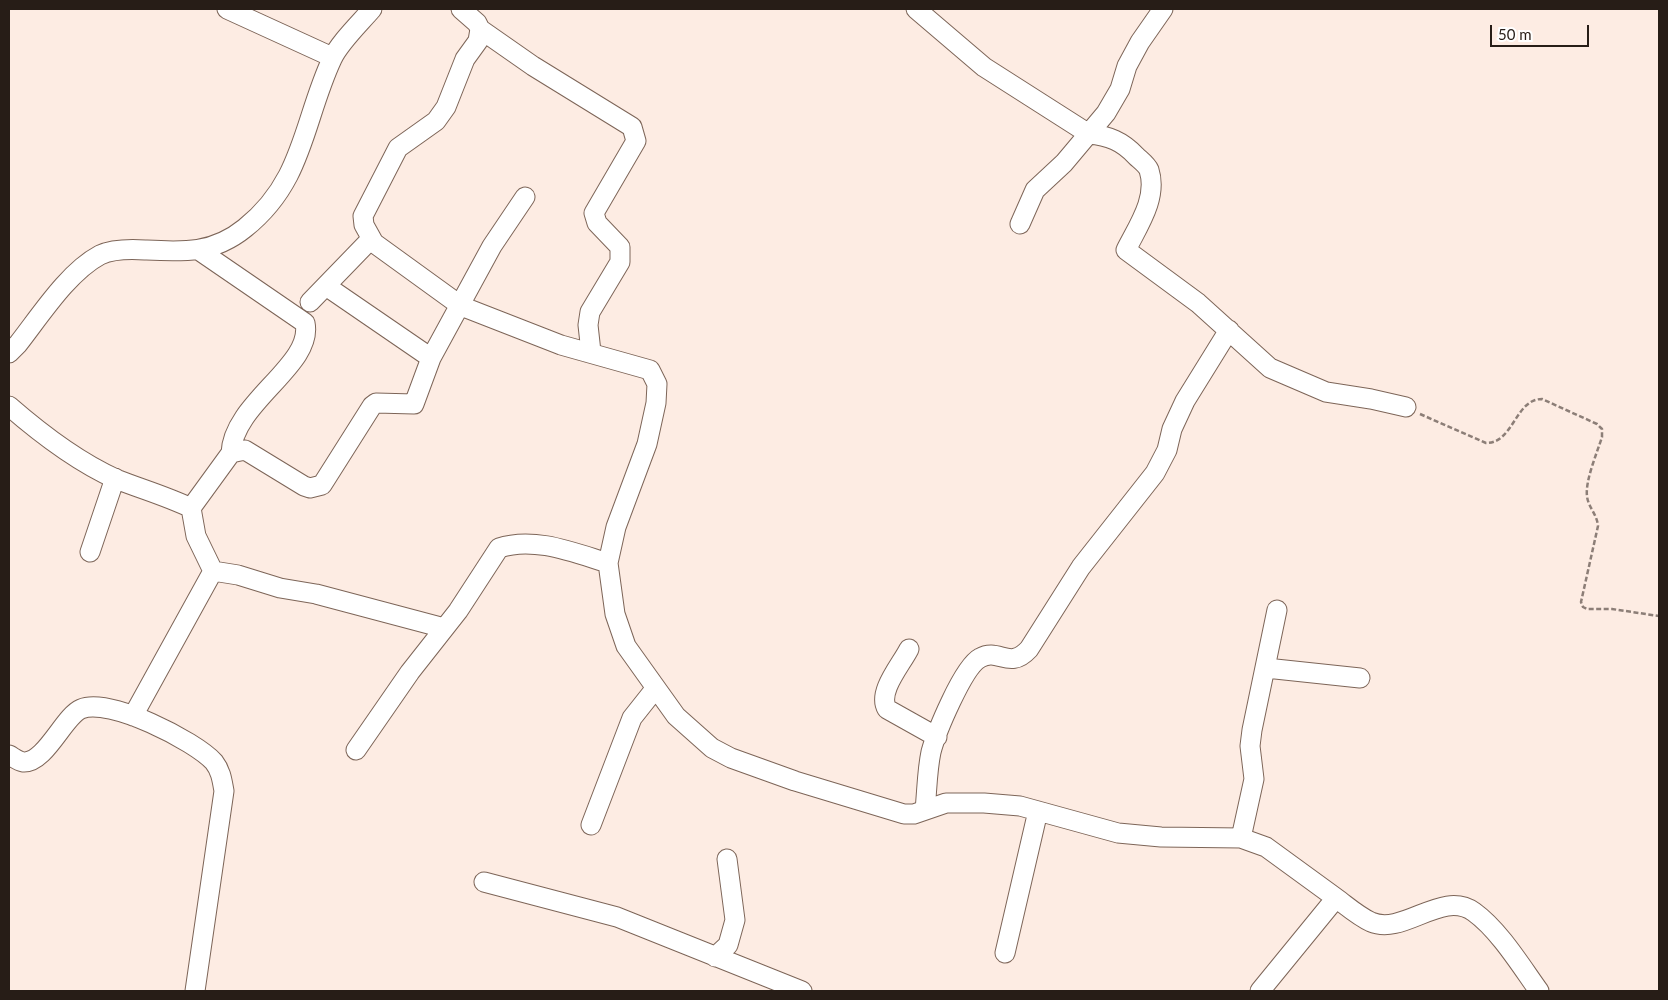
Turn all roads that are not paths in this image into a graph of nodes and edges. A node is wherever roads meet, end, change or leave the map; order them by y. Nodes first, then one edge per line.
1 (227, 9) edge
2 (372, 9) edge
3 (461, 9) edge
4 (916, 9) edge
5 (1163, 9) edge
6 (480, 29) junction
7 (332, 57) junction
8 (1089, 134) junction
9 (525, 197) dead end
10 (1020, 224) dead end
11 (371, 239) junction
12 (200, 251) junction
13 (326, 286) junction
14 (310, 302) dead end
15 (461, 306) junction
16 (1229, 330) junction
17 (591, 352) junction
18 (9, 353) edge
19 (431, 358) junction
20 (9, 406) edge
21 (1406, 408) road end
22 (231, 453) junction
23 (116, 478) junction
24 (191, 508) junction
25 (90, 552) dead end
26 (608, 563) junction
27 (213, 571) junction
28 (1277, 610) dead end
29 (444, 628) junction
30 (909, 649) dead end
31 (1266, 668) junction
32 (1360, 678) dead end
33 (655, 689) junction
34 (133, 716) junction
35 (937, 738) junction
36 (356, 750) dead end
37 (9, 755) edge
38 (925, 810) junction
39 (1038, 811) junction
40 (591, 825) dead end
41 (1241, 838) junction
42 (727, 859) dead end
43 (484, 882) dead end
44 (1336, 898) junction
45 (1006, 953) dead end
46 (715, 957) junction
47 (196, 991) edge
48 (802, 991) edge
49 (1260, 991) edge
50 (1539, 991) edge

1 - 7 street
2 - 7 street
3 - 6 street
4 - 8 street
5 - 8 street
6 - 11 street
6 - 17 street
7 - 12 street
8 - 10 street
8 - 16 street
9 - 15 street
11 - 13 street
11 - 15 street
12 - 18 street
12 - 22 street
13 - 14 street
13 - 19 street
15 - 17 street
15 - 19 street
16 - 21 street
16 - 35 street
17 - 26 street
19 - 22 street
20 - 23 street
22 - 24 street
23 - 24 street
23 - 25 street
24 - 27 street
26 - 29 street
26 - 33 street
27 - 29 street
27 - 34 street
28 - 31 street
29 - 36 street
30 - 35 street
31 - 32 street
31 - 41 street
33 - 38 street
33 - 40 street
34 - 37 street
34 - 47 street
35 - 38 street
38 - 39 street
39 - 41 street
39 - 45 street
41 - 44 street
42 - 46 street
43 - 46 street
44 - 49 street
44 - 50 street
46 - 48 street

